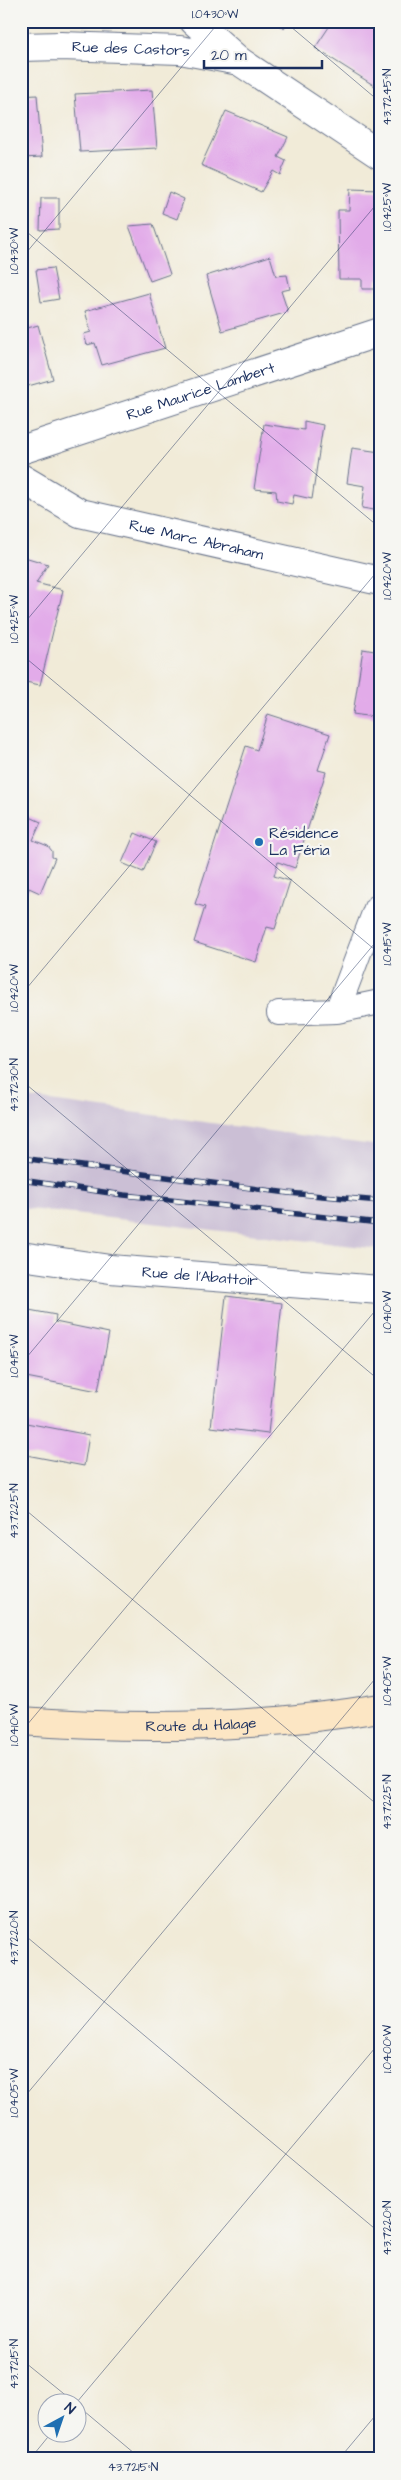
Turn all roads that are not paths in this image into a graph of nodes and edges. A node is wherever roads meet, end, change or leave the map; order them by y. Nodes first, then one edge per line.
1 (194, 21) edge
2 (21, 47) edge
3 (239, 61) junction
4 (380, 155) edge
5 (380, 332) edge
6 (21, 450) edge
7 (21, 478) edge
8 (380, 581) edge
9 (380, 907) edge
10 (380, 1002) edge
11 (337, 1011) junction
12 (280, 1013) dead end
13 (21, 1256) edge
14 (380, 1290) edge
15 (380, 1708) edge
16 (21, 1722) edge

1 - 3 street
2 - 3 street, Rue des Castors
3 - 4 street
5 - 6 street, Rue Maurice Lambert
7 - 8 street, Rue Marc Abraham
9 - 11 lane
10 - 11 lane
11 - 12 lane
13 - 14 street, Rue de l'Abattoir
15 - 16 main road, Route du Halage

